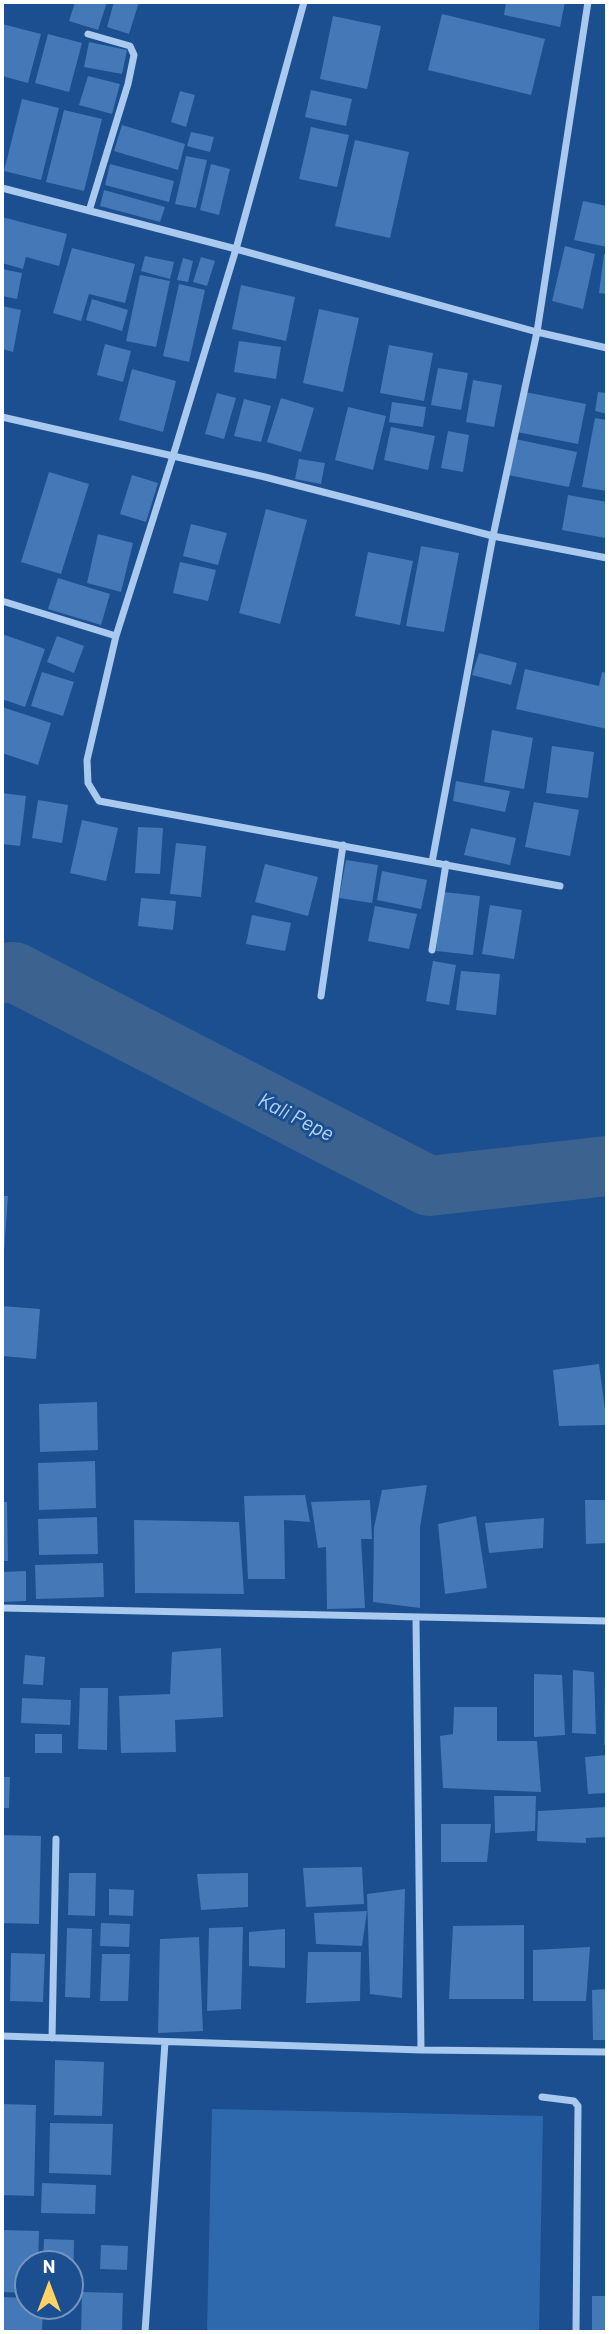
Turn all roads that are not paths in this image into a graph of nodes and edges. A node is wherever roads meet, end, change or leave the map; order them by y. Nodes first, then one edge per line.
1 (304, 2) edge
2 (588, 2) edge
3 (88, 34) dead end
4 (2, 188) edge
5 (89, 211) junction
6 (236, 249) junction
7 (537, 332) junction
8 (607, 348) edge
9 (2, 417) edge
10 (173, 456) junction
11 (493, 536) junction
12 (607, 558) edge
13 (2, 601) edge
14 (116, 636) junction
15 (343, 845) junction
16 (432, 862) junction
17 (446, 864) junction
18 (560, 886) dead end
19 (432, 950) dead end
20 (321, 996) dead end
21 (2, 1608) edge
22 (416, 1618) junction
23 (607, 1621) edge
24 (56, 1839) dead end
25 (2, 2036) edge
26 (52, 2038) junction
27 (165, 2042) junction
28 (421, 2050) junction
29 (607, 2052) edge
30 (542, 2098) dead end
31 (145, 2332) edge
32 (576, 2332) edge

1 - 6 street
2 - 7 street
3 - 5 street
4 - 5 street
5 - 6 street
6 - 7 street
6 - 10 street
7 - 8 street
7 - 11 street
9 - 10 street
10 - 11 street
10 - 14 street
11 - 12 street
11 - 16 street
13 - 14 street
14 - 15 street
15 - 16 street
15 - 20 street
16 - 17 street
17 - 18 street
17 - 19 street
21 - 22 street
22 - 23 street
22 - 28 street
24 - 26 street
25 - 26 street
26 - 27 street
27 - 28 street
27 - 31 street
28 - 29 street
30 - 32 street

